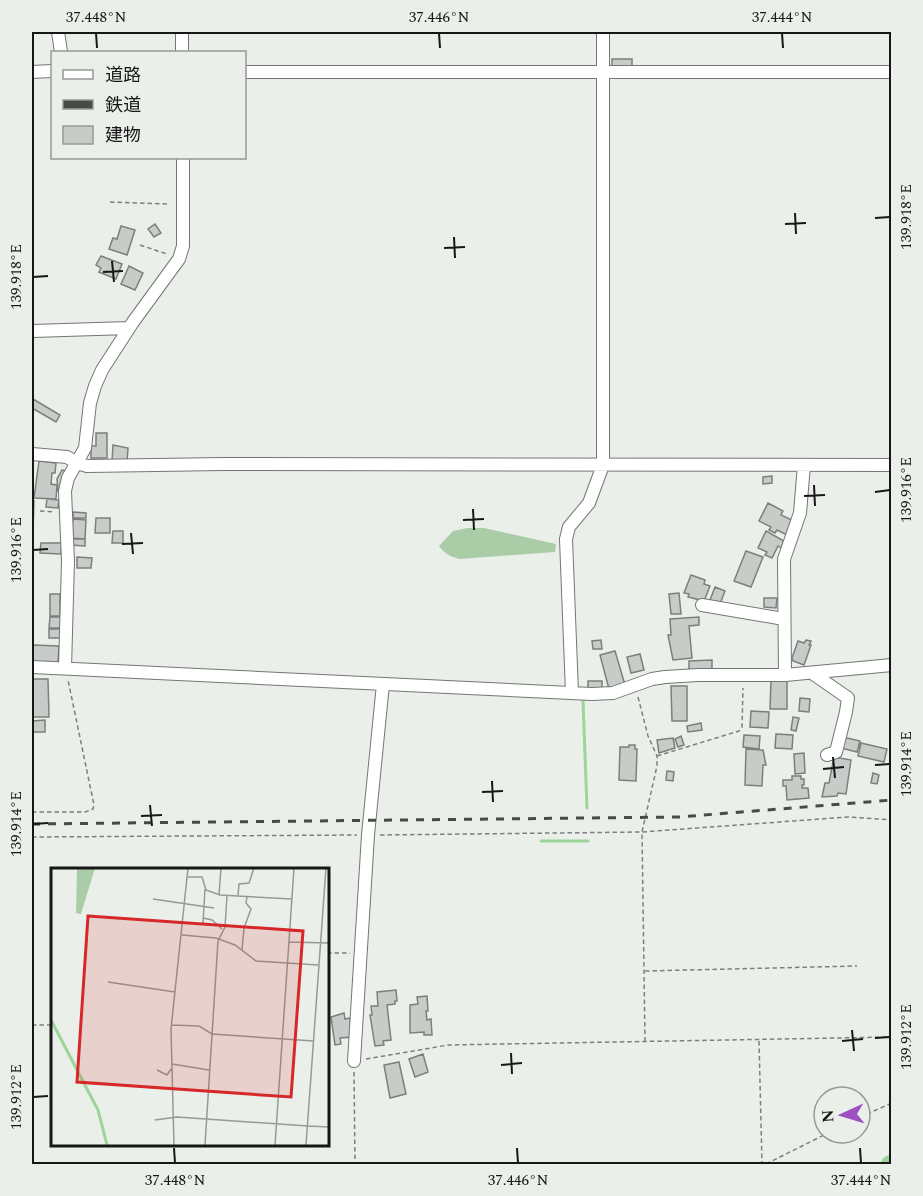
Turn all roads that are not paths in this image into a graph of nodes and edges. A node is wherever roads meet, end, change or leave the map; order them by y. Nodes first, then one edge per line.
1 (58, 32) edge
2 (182, 32) edge
3 (603, 32) edge
4 (61, 51) edge
5 (182, 51) edge
6 (51, 71) edge
7 (32, 72) edge
8 (246, 72) edge
9 (604, 72) junction
10 (891, 72) edge
11 (183, 159) edge
12 (129, 328) junction
13 (32, 331) edge
14 (32, 454) edge
15 (77, 463) junction
16 (603, 465) junction
17 (804, 465) junction
18 (891, 465) edge
19 (702, 605) dead end
20 (784, 619) junction
21 (891, 665) edge
22 (32, 667) edge
23 (65, 669) junction
24 (812, 673) junction
25 (785, 675) junction
26 (383, 684) junction
27 (572, 693) junction
28 (827, 755) dead end
29 (354, 1061) road end

1 - 4 street
2 - 5 street
3 - 9 street
6 - 7 street
8 - 9 street
9 - 10 street
9 - 16 street
11 - 12 street
12 - 13 street
12 - 15 street
14 - 15 street
15 - 16 street
15 - 23 street
16 - 17 street
16 - 27 street
17 - 18 street
17 - 20 street
19 - 20 street
20 - 25 street
21 - 24 street
22 - 23 street
23 - 26 street
24 - 25 street
24 - 28 street
25 - 27 street
26 - 27 street
26 - 29 street

